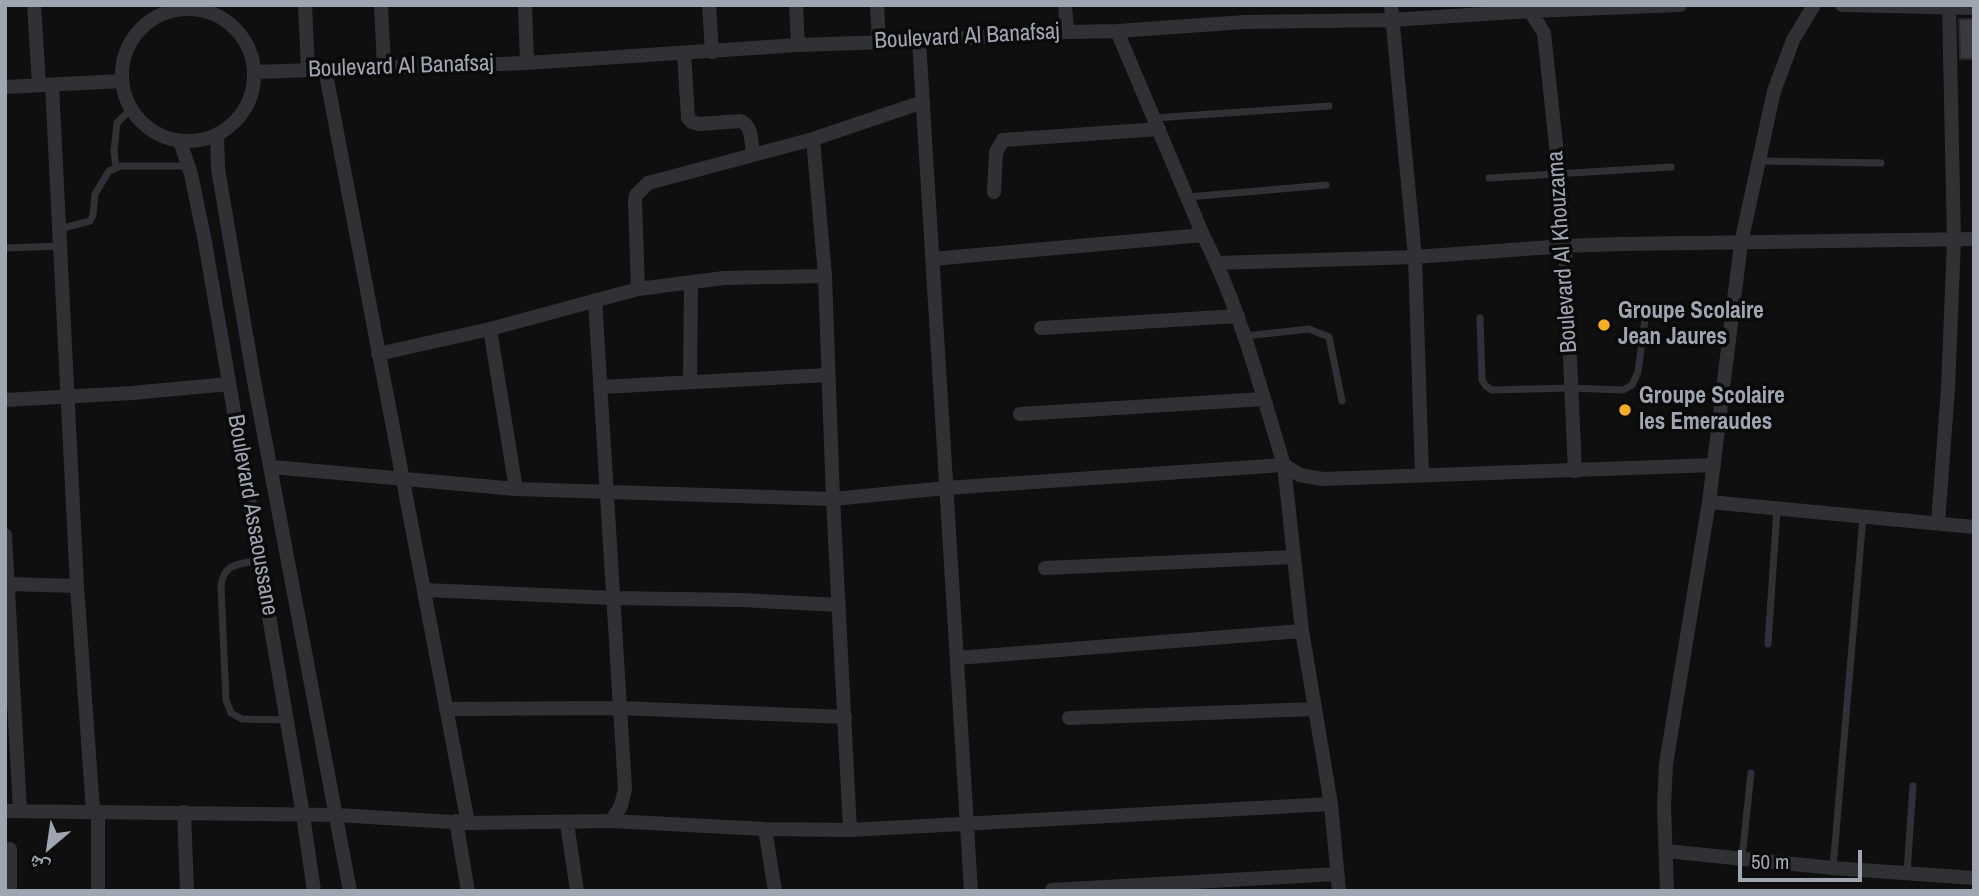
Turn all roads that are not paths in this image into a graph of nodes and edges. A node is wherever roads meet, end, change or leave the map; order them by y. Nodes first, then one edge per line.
1 (34, 5) edge
2 (156, 5) edge
3 (305, 5) edge
4 (381, 5) edge
5 (525, 5) edge
6 (709, 5) edge
7 (796, 5) edge
8 (877, 5) edge
9 (1065, 5) edge
10 (1245, 5) edge
11 (1680, 5) edge
12 (1814, 5) edge
13 (1842, 5) edge
14 (1949, 7) edge
15 (200, 8) edge
16 (1530, 8) edge
17 (1556, 8) edge
18 (1974, 8) edge
19 (1392, 12) edge
20 (1319, 13) edge
21 (152, 20) junction
22 (1245, 22) junction
23 (1117, 31) junction
24 (1067, 32) junction
25 (1545, 33) junction
26 (919, 41) junction
27 (879, 42) junction
28 (798, 45) junction
29 (712, 52) junction
30 (684, 53) junction
31 (527, 63) junction
32 (384, 67) junction
33 (308, 69) junction
34 (326, 69) junction
35 (254, 72) junction
36 (122, 81) junction
37 (46, 85) junction
38 (5, 87) edge
39 (923, 102) junction
40 (1329, 106) dead end
41 (131, 109) junction
42 (1157, 123) junction
43 (217, 135) junction
44 (813, 139) junction
45 (180, 141) junction
46 (753, 155) junction
47 (1760, 161) junction
48 (1881, 163) dead end
49 (189, 166) junction
50 (1671, 167) dead end
51 (117, 168) junction
52 (1559, 173) junction
53 (1489, 178) dead end
54 (1326, 185) dead end
55 (994, 192) dead end
56 (1188, 197) junction
57 (60, 229) junction
58 (1203, 235) junction
59 (1974, 239) edge
60 (1954, 240) junction
61 (1741, 243) junction
62 (61, 246) junction
63 (1565, 246) junction
64 (5, 248) edge
65 (1415, 257) junction
66 (932, 259) junction
67 (1217, 263) junction
68 (825, 276) junction
69 (691, 282) junction
70 (638, 289) junction
71 (595, 300) junction
72 (1646, 312) dead end
73 (1238, 316) junction
74 (1480, 318) dead end
75 (1041, 328) dead end
76 (490, 329) junction
77 (1245, 336) junction
78 (378, 354) junction
79 (828, 375) junction
80 (690, 382) junction
81 (229, 384) junction
82 (601, 387) junction
83 (1571, 388) junction
84 (69, 397) junction
85 (1264, 398) junction
86 (5, 400) edge
87 (1342, 401) dead end
88 (1020, 414) dead end
89 (1284, 465) junction
90 (1714, 465) junction
91 (272, 467) junction
92 (1575, 471) junction
93 (1422, 475) junction
94 (403, 479) junction
95 (946, 488) junction
96 (516, 489) junction
97 (607, 493) junction
98 (833, 499) junction
99 (1709, 502) junction
100 (1777, 509) junction
101 (1863, 517) junction
102 (1938, 523) junction
103 (1974, 527) edge
104 (5, 535) edge
105 (1293, 557) junction
106 (259, 560) junction
107 (1045, 568) dead end
108 (7, 584) junction
109 (78, 586) junction
110 (424, 590) junction
111 (613, 598) junction
112 (839, 605) junction
113 (7, 626) edge
114 (1302, 631) junction
115 (1768, 644) dead end
116 (957, 658) junction
117 (9, 703) edge
118 (620, 708) junction
119 (446, 709) junction
120 (1315, 709) junction
121 (845, 717) junction
122 (1069, 718) dead end
123 (286, 720) junction
124 (1751, 773) dead end
125 (1913, 786) dead end
126 (1331, 804) junction
127 (12, 811) edge
128 (96, 811) junction
129 (184, 813) junction
130 (303, 815) junction
131 (337, 815) junction
132 (611, 821) junction
133 (462, 822) junction
134 (567, 823) junction
135 (967, 825) junction
136 (765, 829) junction
137 (850, 830) junction
138 (10, 849) dead end
139 (1665, 851) junction
140 (1742, 858) junction
141 (1833, 867) junction
142 (1907, 872) junction
143 (1337, 874) junction
144 (1974, 878) edge
145 (1052, 890) edge
146 (10, 891) edge
147 (98, 891) edge
148 (187, 891) edge
149 (314, 891) edge
150 (351, 891) edge
151 (468, 891) edge
152 (577, 891) edge
153 (775, 891) edge
154 (971, 891) edge
155 (1339, 891) edge
156 (1667, 891) edge

1 - 37 street
2 - 21 street
3 - 33 street
4 - 32 street
5 - 31 street
6 - 29 street
7 - 28 street
8 - 27 street
9 - 24 street
10 - 22 street
11 - 17 street, Boulevard Al Banafsaj
12 - 47 street
13 - 14 street
14 - 18 street
14 - 60 street
15 - 21 street
15 - 35 street
16 - 17 street, Boulevard Al Banafsaj
16 - 19 street, Boulevard Al Banafsaj
16 - 25 street
17 - 25 street
19 - 20 street, Boulevard Al Banafsaj
19 - 65 street
20 - 22 street, Boulevard Al Banafsaj
21 - 36 street
22 - 23 street, Boulevard Al Banafsaj
23 - 24 street, Boulevard Al Banafsaj
23 - 42 street
24 - 26 street, Boulevard Al Banafsaj
25 - 52 street, Boulevard Al Khouzama
26 - 27 street, Boulevard Al Banafsaj
26 - 39 street
27 - 28 street, Boulevard Al Banafsaj
28 - 29 street, Boulevard Al Banafsaj
29 - 30 street, Boulevard Al Banafsaj
30 - 31 street, Boulevard Al Banafsaj
30 - 46 street
31 - 32 street, Boulevard Al Banafsaj
32 - 34 street, Boulevard Al Banafsaj
33 - 34 street, Boulevard Al Banafsaj
33 - 35 street, Boulevard Al Banafsaj
34 - 78 street
35 - 43 street
36 - 37 street
36 - 41 street
37 - 38 street
37 - 57 street
39 - 44 street
39 - 66 street
40 - 42 lane
41 - 45 street
41 - 51 lane
42 - 55 street
42 - 56 street
43 - 45 street
43 - 91 street, Boulevard Assaoussane
44 - 46 street
44 - 68 street
45 - 49 street, Boulevard Assaoussane
46 - 70 street
47 - 48 lane
47 - 61 street
49 - 51 lane
49 - 81 street, Boulevard Assaoussane
50 - 52 lane
51 - 57 lane
52 - 53 lane
52 - 63 street, Boulevard Al Khouzama
54 - 56 lane
56 - 58 street
57 - 62 street
58 - 66 street
58 - 67 street
59 - 60 street
60 - 61 street
60 - 102 street
61 - 63 street
61 - 90 street
62 - 64 lane
62 - 84 street
63 - 65 street
63 - 83 street, Boulevard Al Khouzama
65 - 67 street
65 - 93 street
66 - 95 street
67 - 73 street
68 - 69 street
68 - 79 street
69 - 70 street
69 - 80 street
70 - 71 street
71 - 76 street
71 - 82 street
72 - 83 lane
73 - 75 street
73 - 77 street
74 - 83 lane
76 - 78 street
76 - 96 street
77 - 85 street
77 - 87 lane
78 - 94 street
79 - 80 street
79 - 98 street
80 - 82 street
81 - 84 street
81 - 106 street, Boulevard Assaoussane
82 - 97 street
83 - 92 street, Boulevard Al Khouzama
84 - 86 street
84 - 109 street
85 - 88 street
85 - 89 street
89 - 93 street
89 - 95 street
89 - 105 street
90 - 92 street
90 - 99 street
91 - 94 street
91 - 131 street, Boulevard Assaoussane
92 - 93 street
94 - 96 street
94 - 110 street
95 - 98 street
95 - 116 street
96 - 97 street
97 - 98 street
97 - 111 street
98 - 112 street
99 - 100 street
99 - 139 street
100 - 101 street
100 - 115 lane
101 - 102 street
101 - 141 lane
102 - 103 street
104 - 108 street
105 - 107 street
105 - 114 street
106 - 123 street, Boulevard Assaoussane
106 - 123 lane
108 - 109 street
108 - 113 street
109 - 128 street
110 - 111 street
110 - 119 street
111 - 112 street
111 - 118 street
112 - 121 street
113 - 117 street
114 - 116 street
114 - 120 street
116 - 135 street
117 - 127 street
118 - 119 street
118 - 121 street
118 - 132 street
119 - 133 street
120 - 122 street
120 - 126 street
121 - 137 street
123 - 130 street, Boulevard Assaoussane
124 - 140 lane
125 - 142 lane
126 - 135 street
126 - 143 street
127 - 128 street
128 - 129 street
128 - 147 street
129 - 130 street
129 - 148 street
130 - 131 street
130 - 149 street, Boulevard Assaoussane
131 - 133 street
131 - 150 street, Boulevard Assaoussane
132 - 134 street
132 - 136 street
133 - 134 street
133 - 151 street
134 - 152 street
135 - 137 street
135 - 154 street
136 - 137 street
136 - 153 street
138 - 146 street
139 - 140 street
139 - 156 street
140 - 141 street
141 - 142 street
142 - 144 street
143 - 145 street
143 - 155 street

